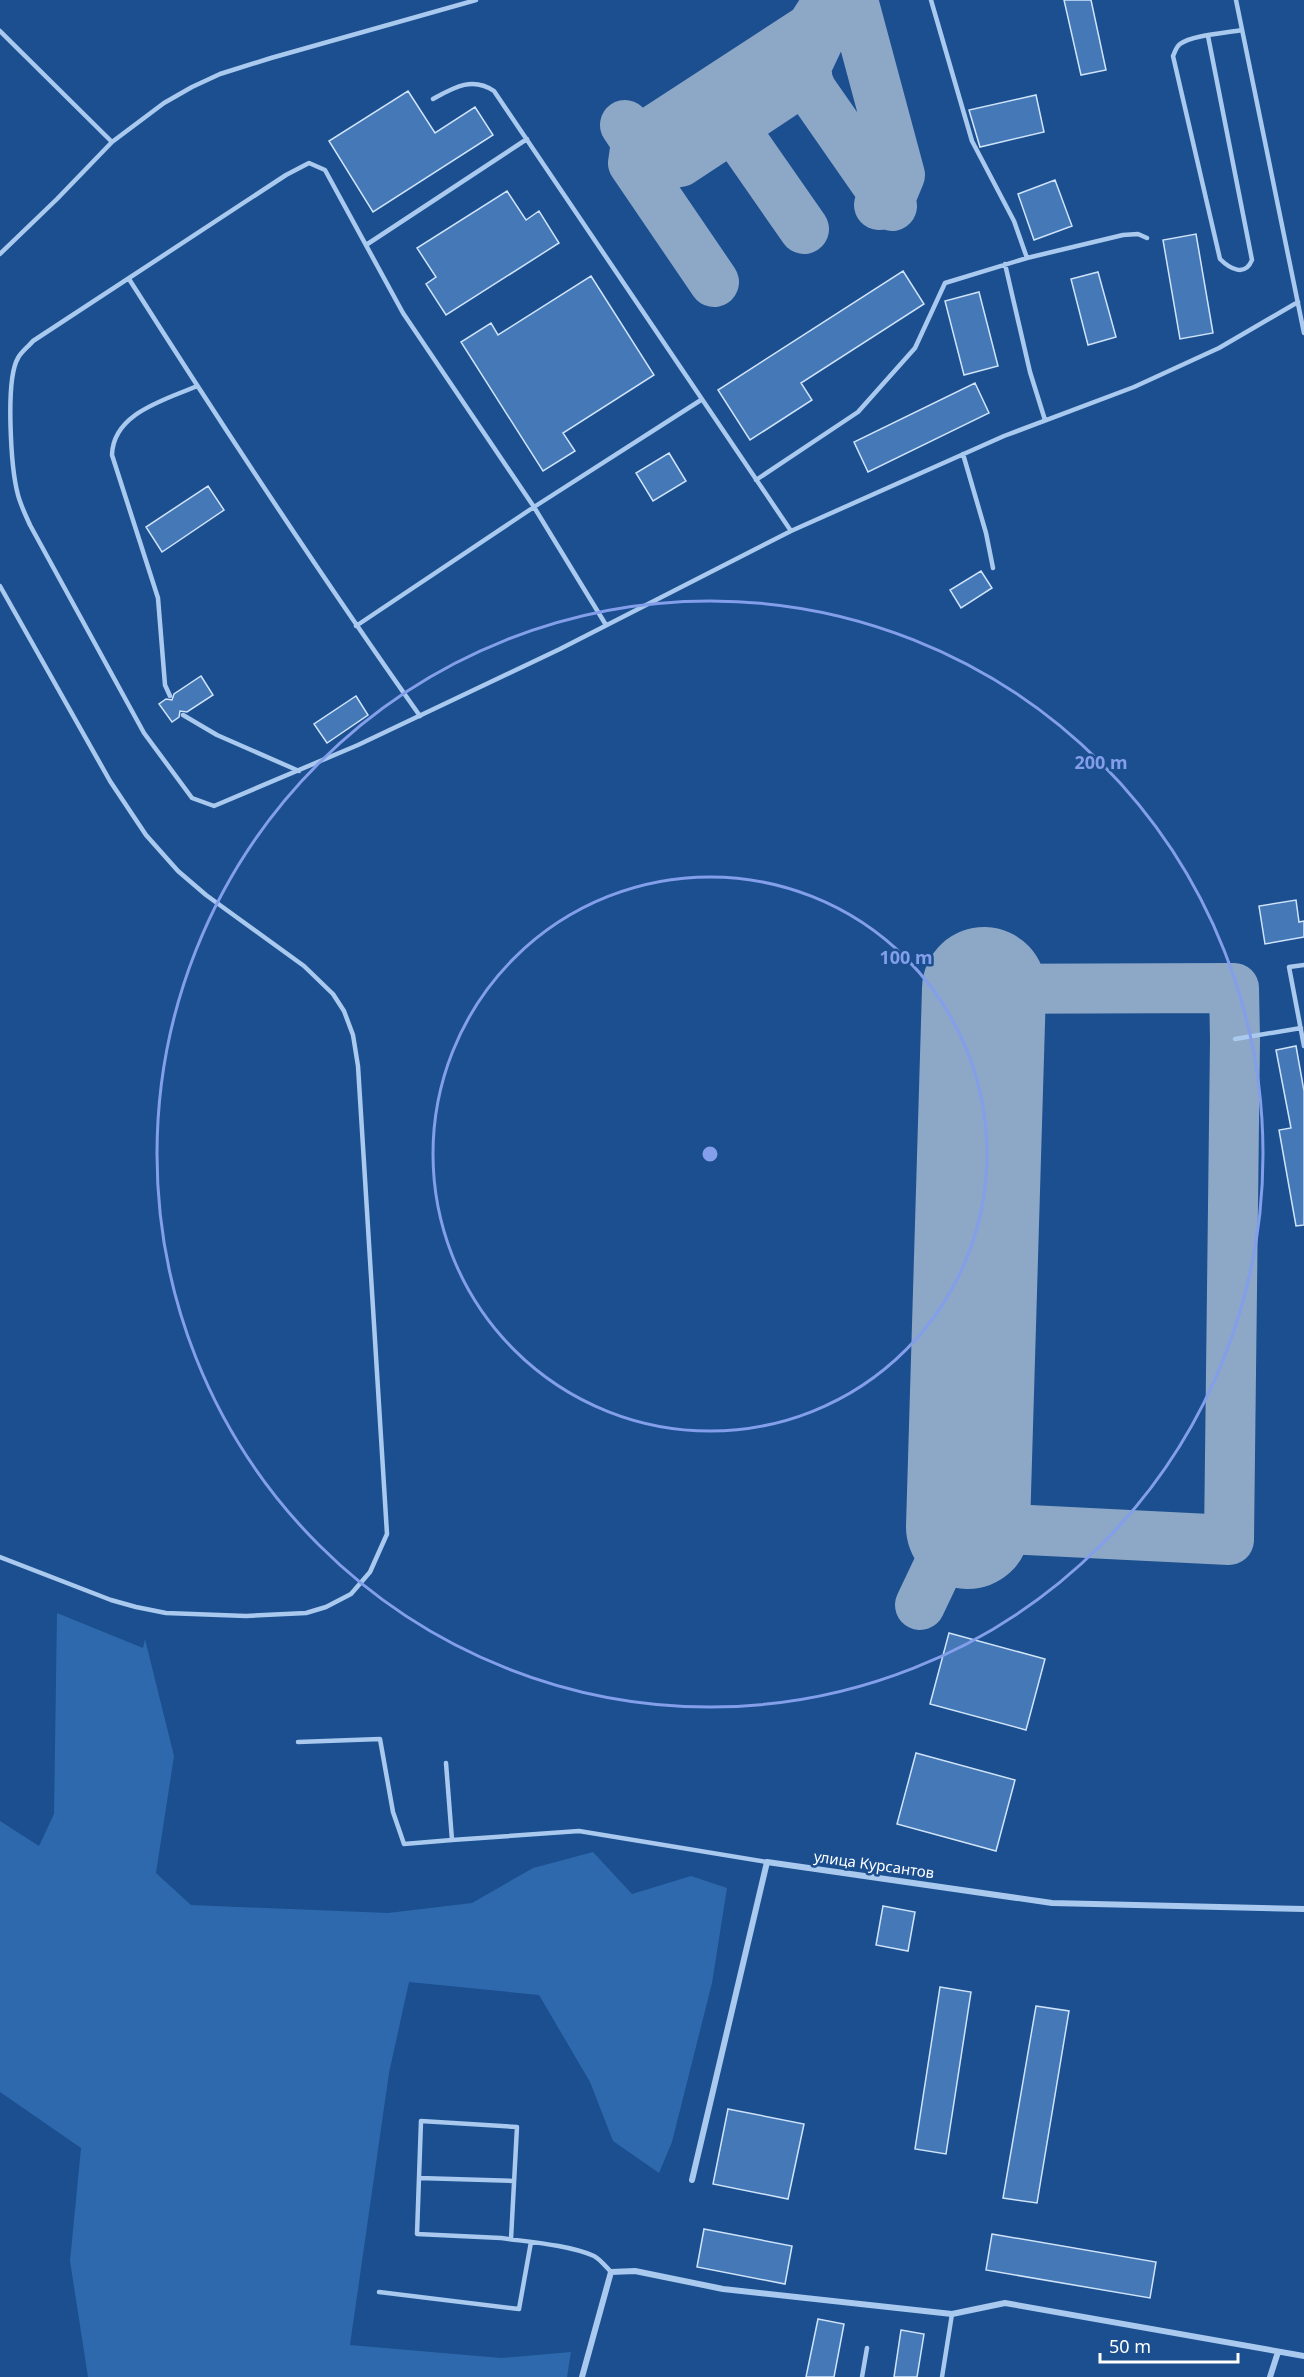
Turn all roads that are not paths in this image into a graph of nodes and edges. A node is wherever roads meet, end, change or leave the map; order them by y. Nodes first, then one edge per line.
1 (476, 0) edge
2 (931, 0) edge
3 (1236, 0) edge
4 (1242, 30) junction
5 (0, 31) edge
6 (1208, 36) junction
7 (433, 99) dead end
8 (527, 139) junction
9 (111, 142) junction
10 (1147, 238) dead end
11 (366, 245) junction
12 (0, 254) edge
13 (1027, 258) junction
14 (1005, 264) junction
15 (129, 279) junction
16 (1298, 302) junction
17 (1304, 333) edge
18 (197, 386) junction
19 (701, 400) junction
20 (1046, 420) junction
21 (963, 454) junction
22 (756, 480) junction
23 (534, 507) junction
24 (791, 531) junction
25 (993, 568) dead end
26 (0, 586) edge
27 (606, 625) junction
28 (356, 626) junction
29 (170, 696) dead end
30 (183, 715) dead end
31 (420, 716) junction
32 (299, 771) junction
33 (1304, 965) edge
34 (1301, 1029) junction
35 (1235, 1039) dead end
36 (1304, 1046) edge
37 (0, 1557) edge
38 (298, 1742) dead end
39 (446, 1763) dead end
40 (452, 1840) junction
41 (767, 1862) junction
42 (1304, 1909) edge
43 (419, 2178) junction
44 (514, 2181) junction
45 (692, 2181) dead end
46 (511, 2239) junction
47 (531, 2242) junction
48 (611, 2272) junction
49 (379, 2292) dead end
50 (952, 2314) junction
51 (867, 2349) dead end
52 (1278, 2352) junction
53 (1304, 2356) edge
54 (582, 2377) edge
55 (862, 2377) edge
56 (942, 2377) edge
57 (1270, 2377) edge

1 - 9 lane
2 - 13 lane
3 - 4 lane
4 - 6 lane
4 - 16 lane
5 - 9 lane
6 - 6 lane
7 - 8 lane
8 - 11 lane
8 - 19 lane
9 - 12 lane
10 - 13 lane
11 - 15 lane
11 - 23 lane
13 - 14 lane
14 - 20 lane
14 - 22 lane
15 - 18 lane
15 - 32 lane
16 - 17 lane
16 - 20 lane
18 - 28 lane
18 - 29 lane
19 - 22 lane
19 - 23 lane
20 - 21 lane
21 - 24 lane
21 - 25 lane
22 - 24 lane
23 - 27 lane
23 - 28 lane
24 - 27 lane
26 - 37 lane
27 - 31 lane
28 - 31 lane
30 - 32 lane
31 - 32 lane
33 - 34 lane
34 - 35 lane
34 - 36 lane
38 - 40 lane
39 - 40 lane
40 - 41 lane
41 - 42 street, улица Курсантов
41 - 45 street
43 - 44 lane
43 - 44 lane
43 - 46 lane
44 - 46 lane
46 - 47 lane
47 - 48 lane
47 - 49 lane
48 - 50 street
48 - 54 street
50 - 52 street
50 - 56 lane
51 - 55 lane
52 - 53 street
52 - 57 street

